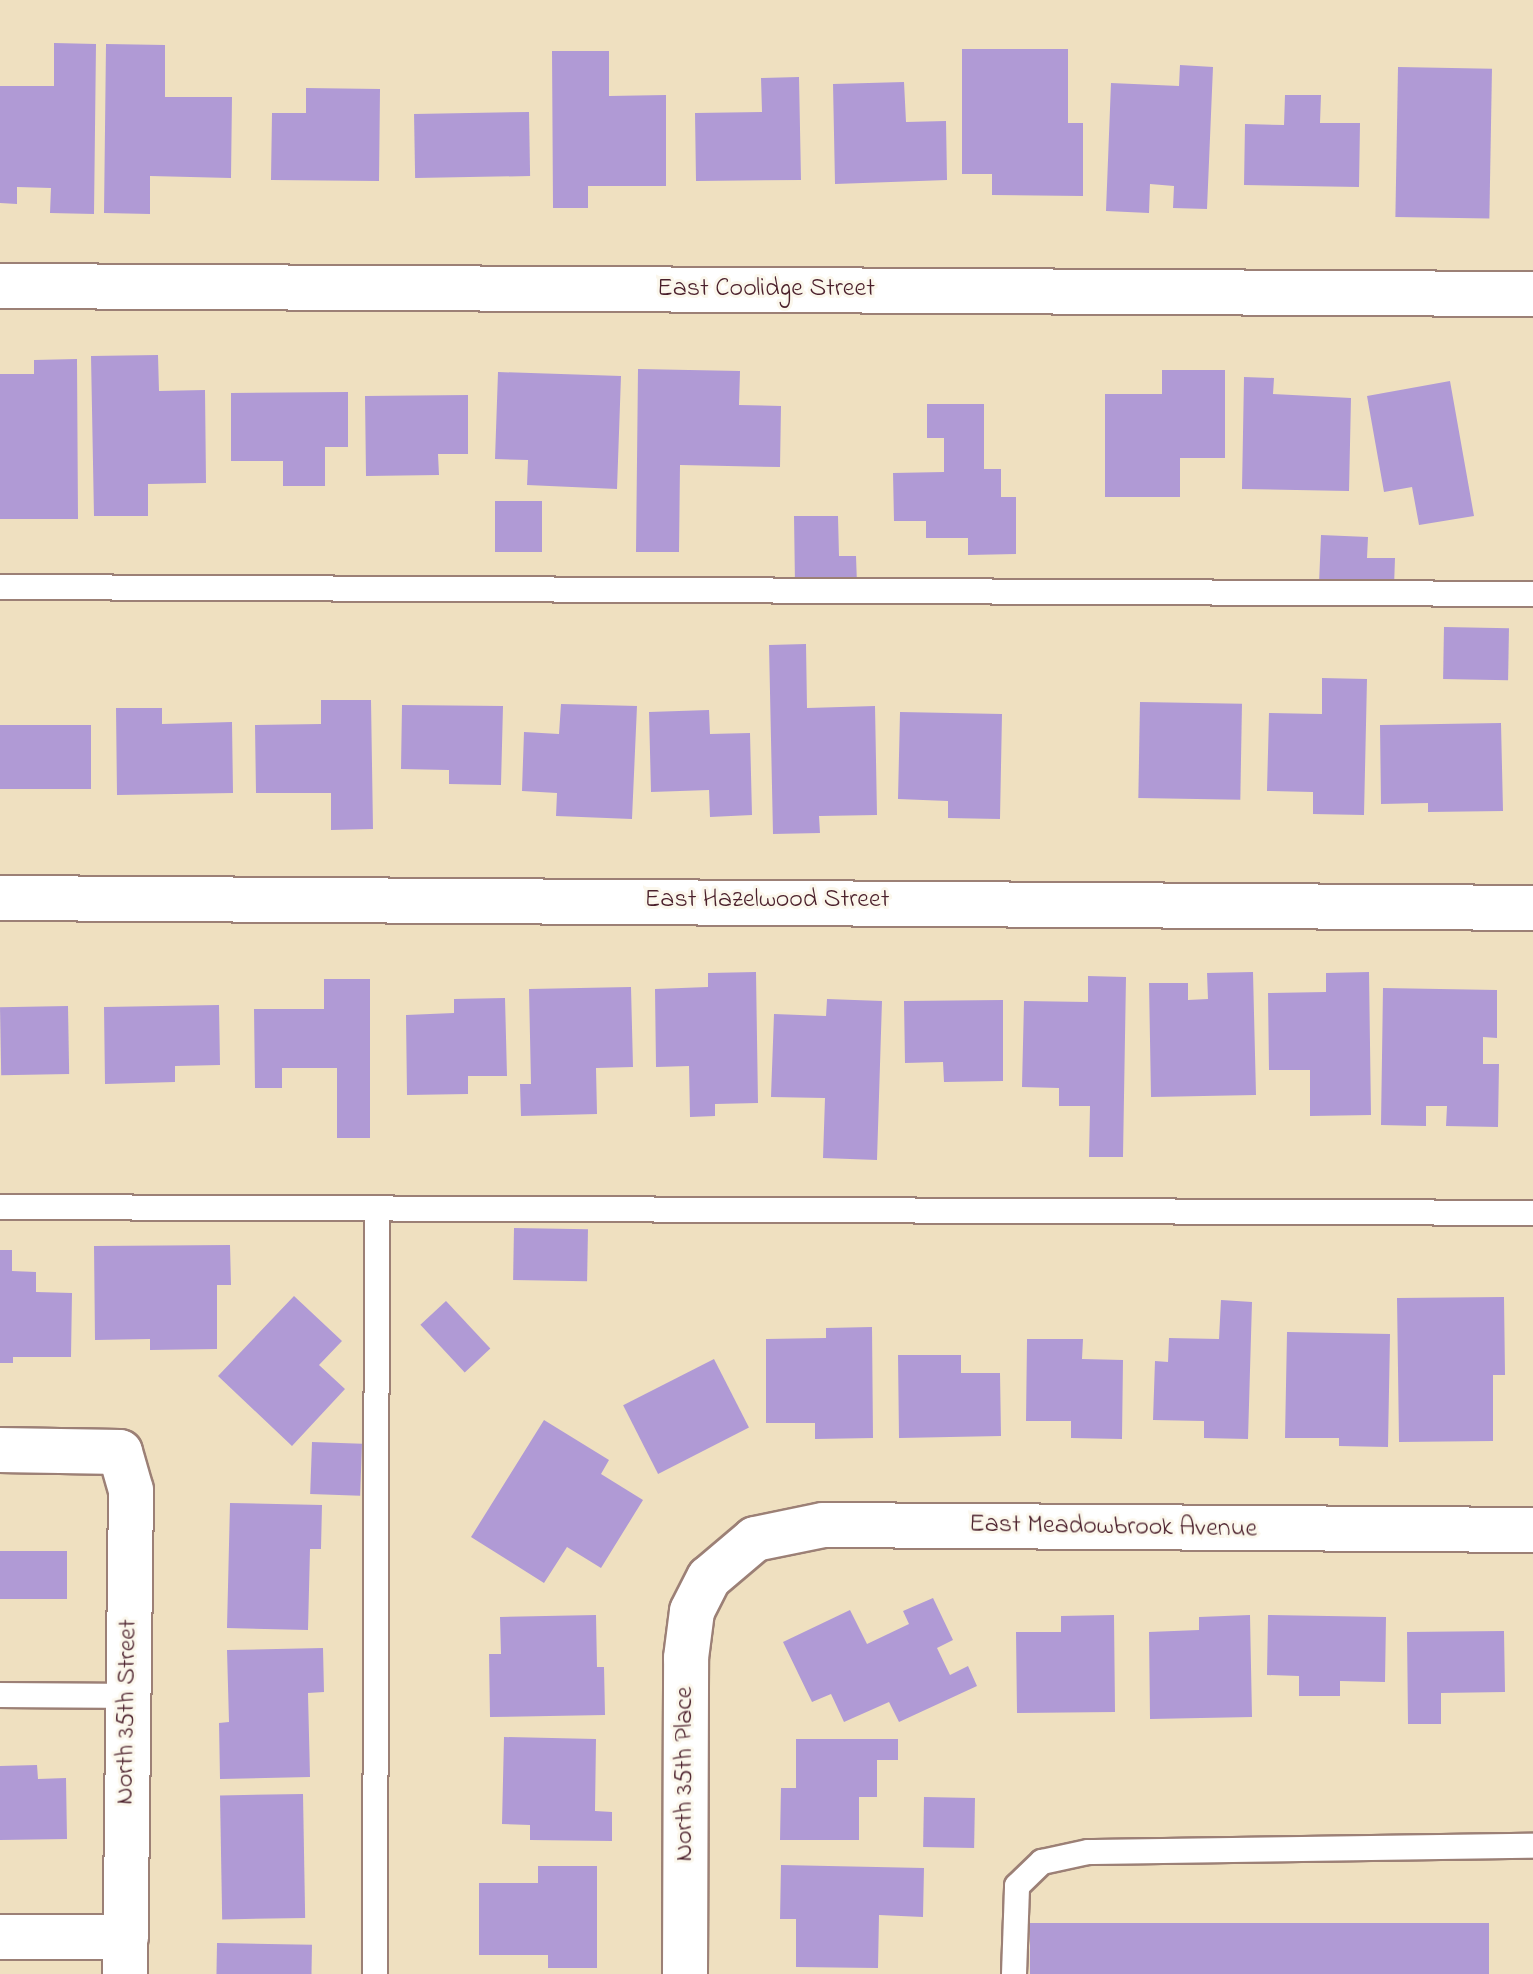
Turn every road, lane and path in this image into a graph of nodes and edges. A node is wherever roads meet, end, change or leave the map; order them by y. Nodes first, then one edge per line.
1 (0, 286) edge
2 (1533, 294) edge
3 (0, 587) edge
4 (1533, 594) edge
5 (0, 898) edge
6 (1533, 908) edge
7 (0, 1207) edge
8 (377, 1209) junction
9 (1533, 1213) edge
10 (0, 1450) edge
11 (1533, 1530) edge
12 (709, 1578) joint
13 (0, 1695) edge
14 (129, 1696) junction
15 (1533, 1846) edge
16 (0, 1937) edge
17 (126, 1956) edge
18 (375, 1974) edge
19 (685, 1974) edge
20 (1014, 1974) edge

1 - 2 street, East Coolidge Street
3 - 4 lane
5 - 6 street, East Hazelwood Street
7 - 8 lane
8 - 9 lane
8 - 18 lane
10 - 14 street, North 35th Street
11 - 12 street, East Meadowbrook Avenue
12 - 19 street, North 35th Place
13 - 14 lane
14 - 17 street, North 35th Street
15 - 20 lane
16 - 17 street

